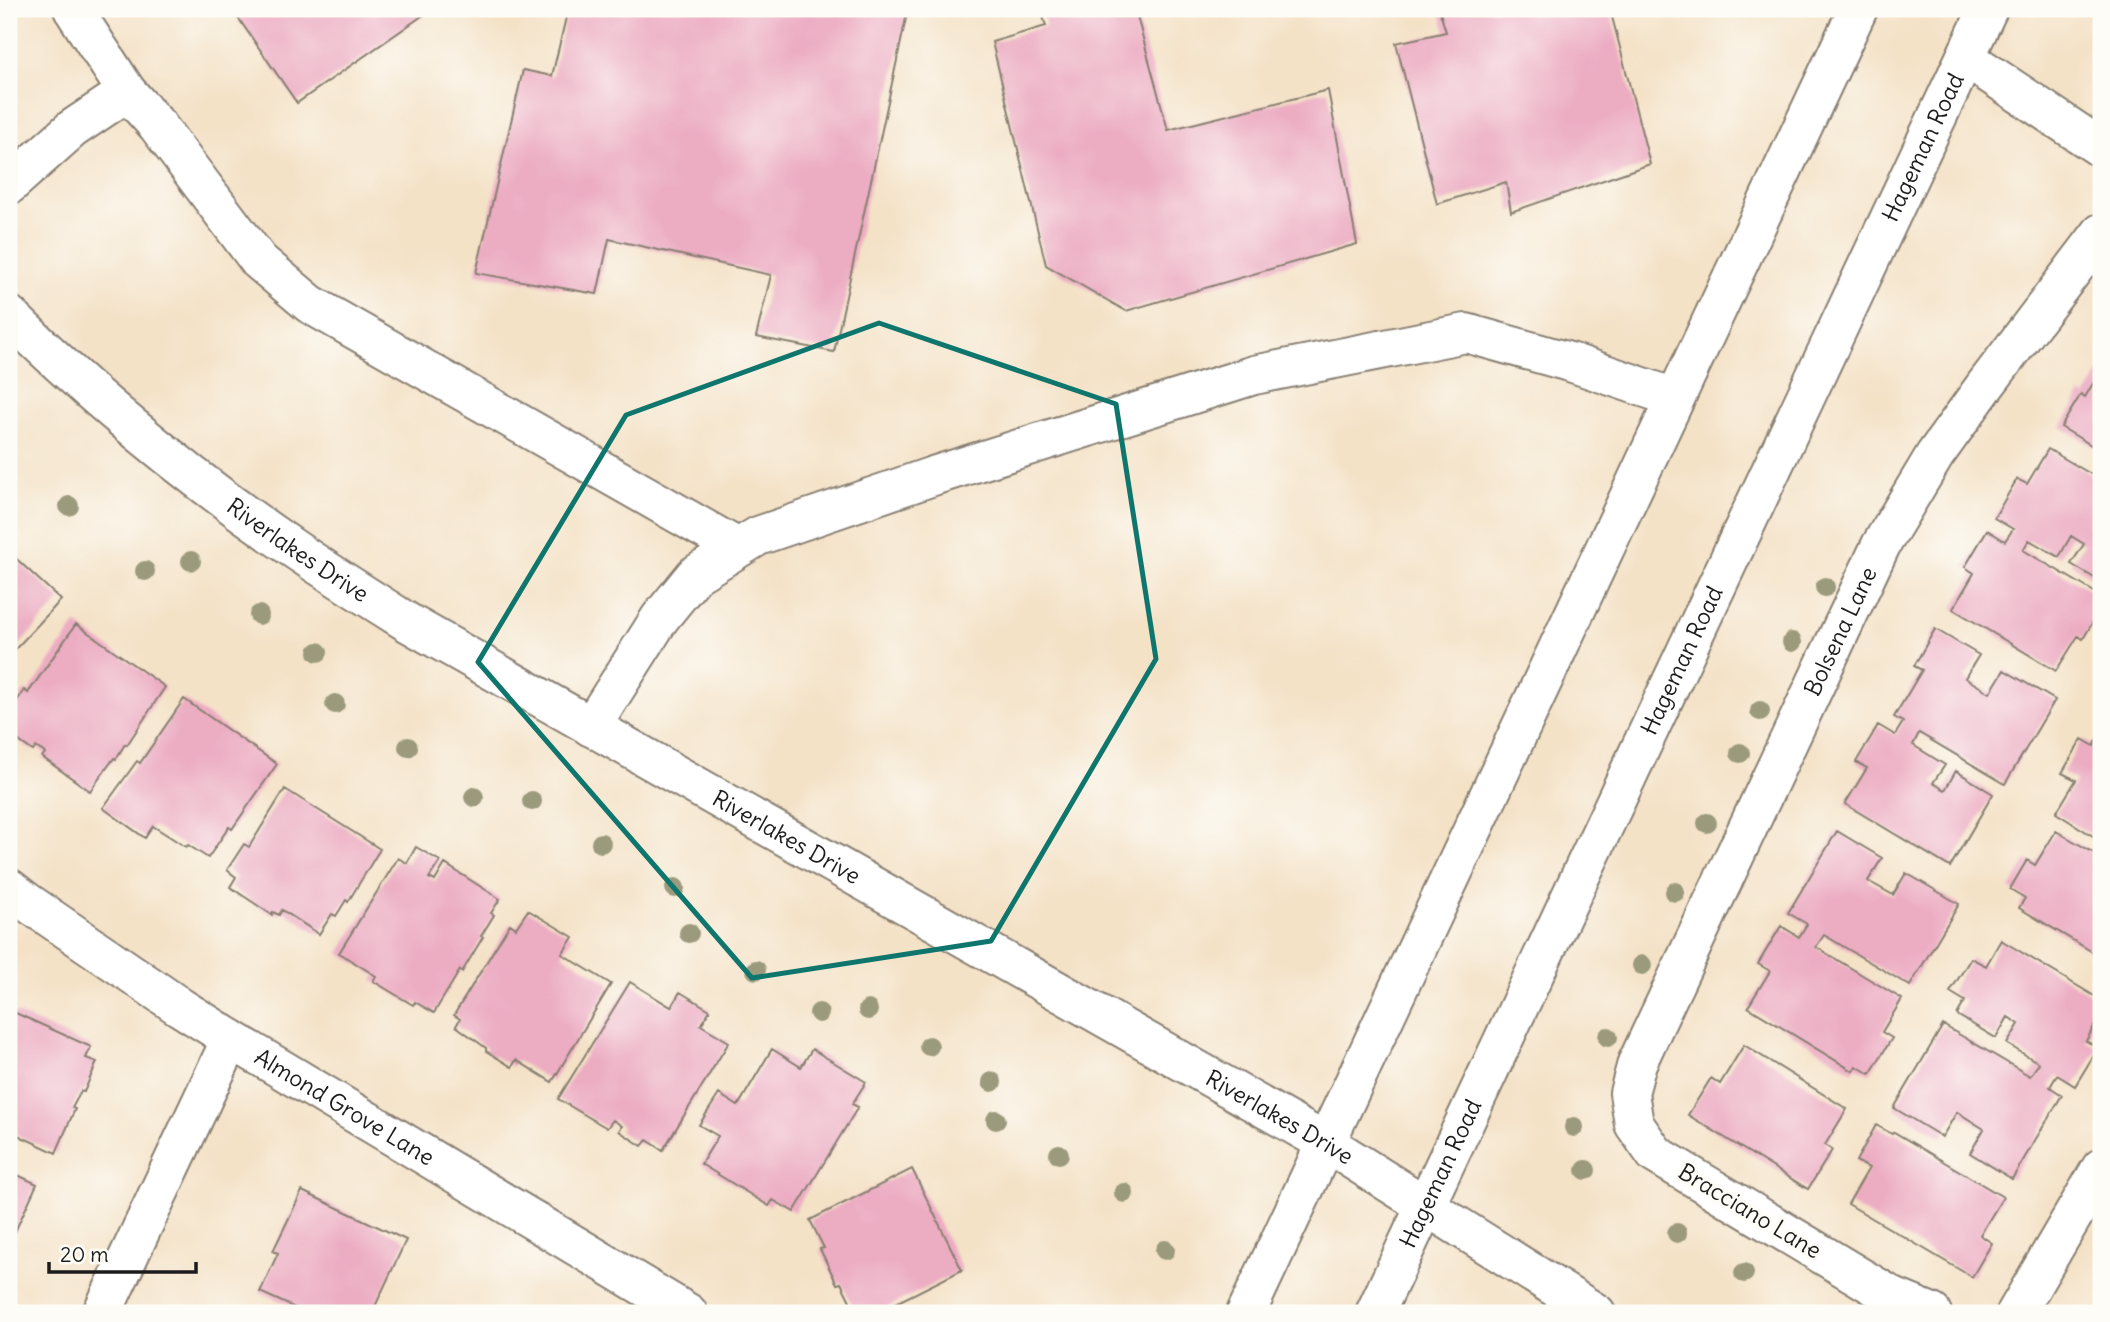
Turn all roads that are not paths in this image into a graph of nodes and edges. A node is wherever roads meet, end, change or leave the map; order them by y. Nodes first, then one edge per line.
1 (73, 9) edge
2 (1858, 9) edge
3 (1988, 9) edge
4 (1966, 58) junction
5 (127, 92) junction
6 (2101, 148) edge
7 (9, 185) edge
8 (2101, 233) edge
9 (9, 315) edge
10 (1675, 398) junction
11 (738, 548) junction
12 (591, 727) junction
13 (9, 888) edge
14 (231, 1039) junction
15 (1637, 1063) joint
16 (1326, 1143) junction
17 (2101, 1168) edge
18 (1424, 1206) junction
19 (102, 1313) edge
20 (688, 1313) edge
21 (1246, 1313) edge
22 (1375, 1313) edge
23 (1596, 1313) edge
24 (1932, 1313) edge
25 (2016, 1313) edge

1 - 5 main road
2 - 10 main road
3 - 4 main road, Hageman Road
4 - 6 main road
4 - 18 main road, Hageman Road
5 - 7 main road
5 - 11 main road
8 - 15 main road, Bolsena Lane
9 - 12 main road, Riverlakes Drive
10 - 11 main road
10 - 16 main road
11 - 12 main road
12 - 16 main road, Riverlakes Drive
13 - 14 main road, Almond Grove Lane
14 - 19 main road
14 - 20 main road, Almond Grove Lane
15 - 24 main road, Bracciano Lane
16 - 18 main road, Riverlakes Drive
16 - 21 main road
17 - 25 main road
18 - 22 main road, Hageman Road
18 - 23 main road, Riverlakes Drive

